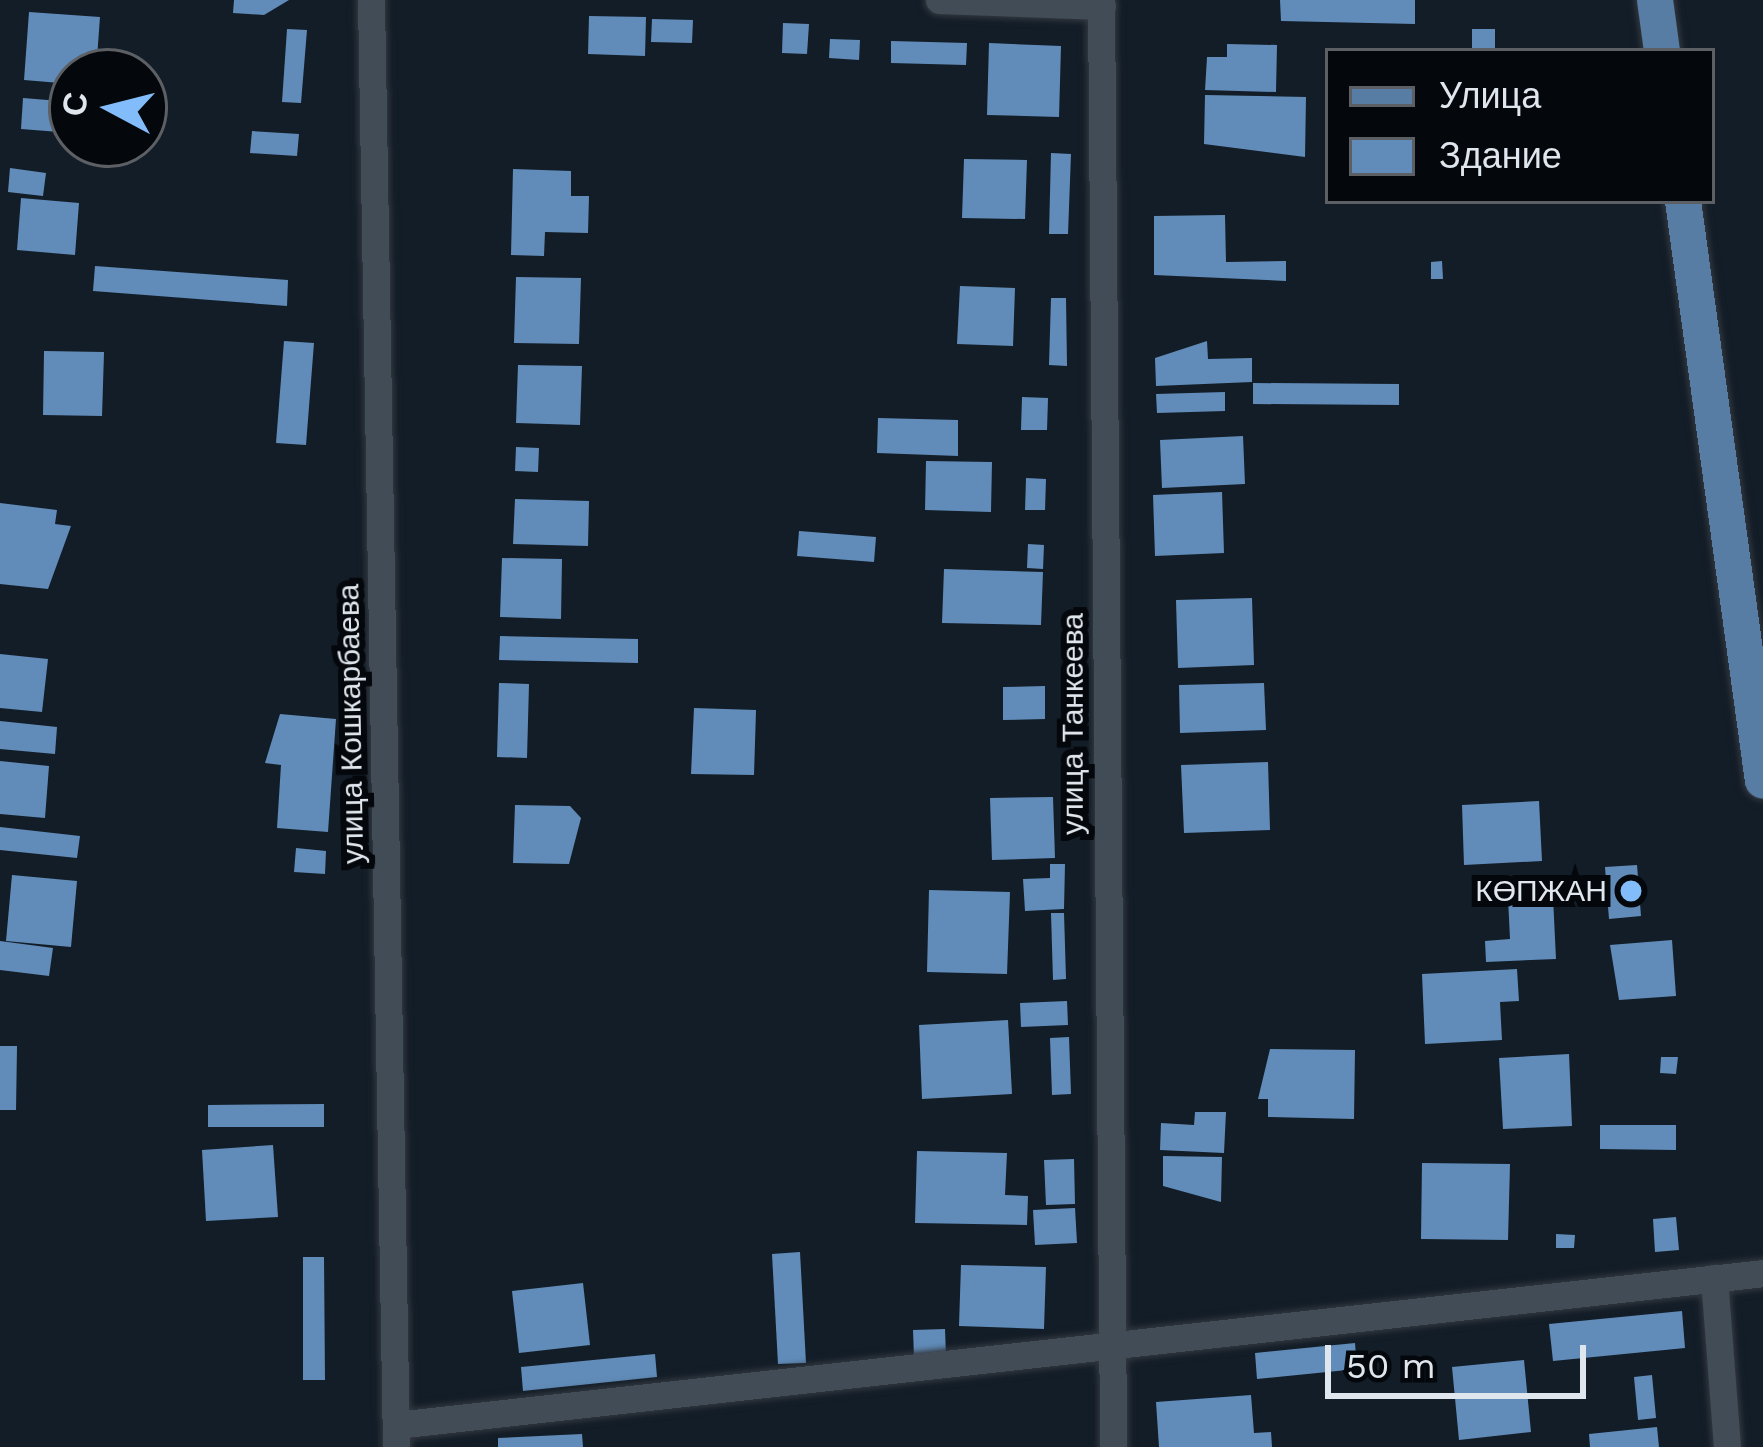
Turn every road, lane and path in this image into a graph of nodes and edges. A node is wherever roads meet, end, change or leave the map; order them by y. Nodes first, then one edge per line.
1 (371, 0) edge
2 (940, 0) edge
3 (1655, 0) edge
4 (1101, 3) edge
5 (1662, 48) edge
6 (1683, 204) edge
7 (1763, 781) edge
8 (1763, 1273) edge
9 (1714, 1278) junction
10 (1111, 1345) junction
11 (396, 1436) edge
12 (1113, 1447) edge
13 (1727, 1447) edge

1 - 11 street, улица Кошкарбаева
2 - 4 street
3 - 5 main road
4 - 10 street, улица Танкеева
6 - 7 main road
8 - 9 street
9 - 10 street
9 - 13 street
10 - 11 street
10 - 12 street, улица Танкеева

